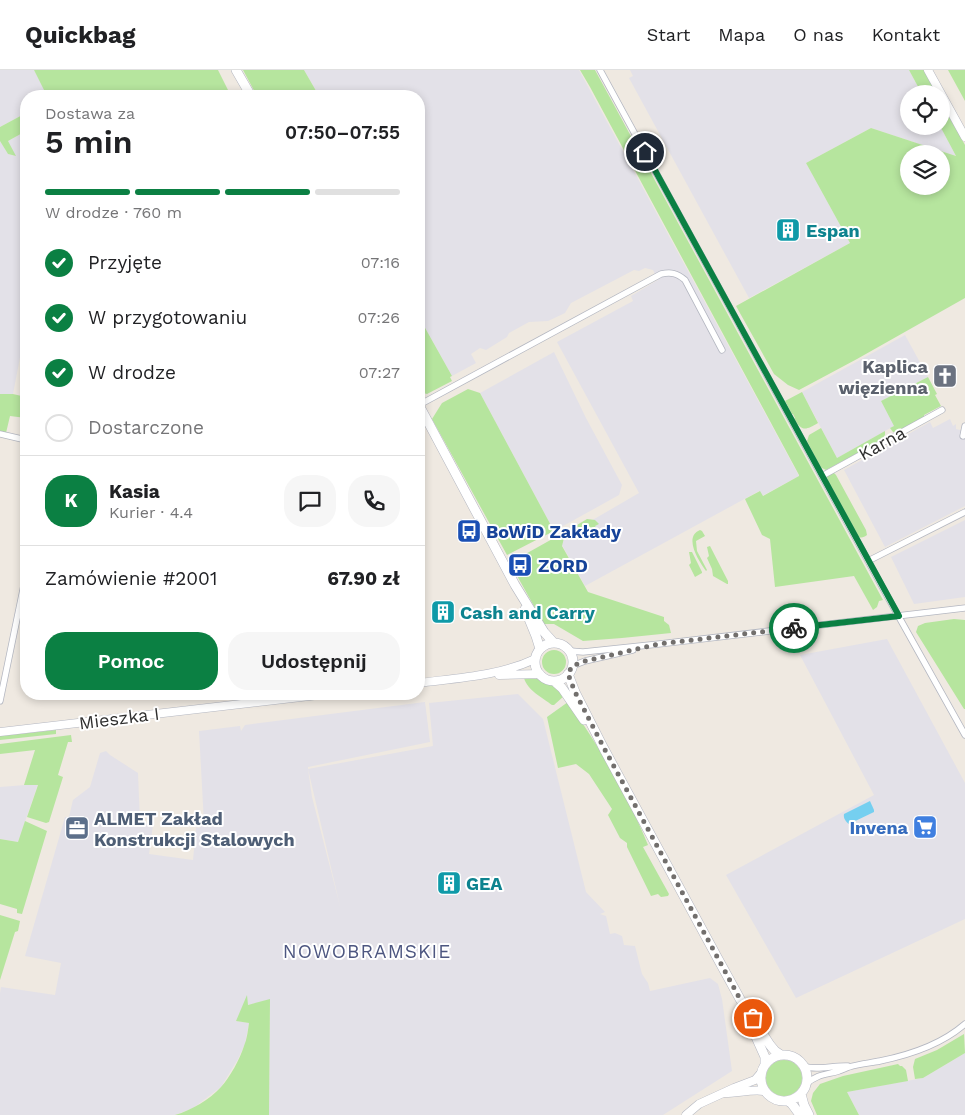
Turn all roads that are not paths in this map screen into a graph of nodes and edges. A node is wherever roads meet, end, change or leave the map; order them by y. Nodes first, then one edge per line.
1 (236, 70) edge
2 (600, 70) edge
3 (928, 70) edge
4 (247, 90) edge
5 (965, 136) edge
6 (722, 350) dead end
7 (425, 402) edge
8 (942, 410) dead end
9 (425, 416) edge
10 (965, 426) edge
11 (0, 434) edge
12 (963, 436) dead end
13 (20, 439) edge
14 (822, 476) junction
15 (965, 512) edge
16 (868, 561) junction
17 (515, 585) junction
18 (20, 604) edge
19 (965, 608) edge
20 (899, 616) junction
21 (554, 643) junction
22 (659, 644) junction
23 (540, 649) junction
24 (570, 651) junction
25 (535, 659) junction
26 (570, 670) junction
27 (540, 674) junction
28 (480, 675) junction
29 (554, 681) junction
30 (425, 682) edge
31 (271, 700) edge
32 (0, 701) edge
33 (0, 732) edge
34 (965, 735) edge
35 (604, 748) junction
36 (740, 999) junction
37 (965, 1024) edge
38 (780, 1055) junction
39 (765, 1063) junction
40 (804, 1066) junction
41 (851, 1066) junction
42 (761, 1073) junction
43 (806, 1084) junction
44 (764, 1091) junction
45 (724, 1093) junction
46 (801, 1094) junction
47 (788, 1101) junction
48 (686, 1115) edge
49 (800, 1115) edge
50 (808, 1115) edge

1 - 4 main road
2 - 14 street
3 - 5 street
6 - 7 street
8 - 14 street, Karna
9 - 17 main road
10 - 12 street
11 - 13 street
14 - 16 street
15 - 16 street
16 - 20 street
17 - 21 main road
17 - 23 main road
18 - 32 street
19 - 20 street
20 - 22 street
20 - 34 street
21 - 23 main road
21 - 24 main road
22 - 24 street
22 - 26 street
23 - 25 main road
24 - 26 main road
25 - 27 main road
25 - 28 street
26 - 29 main road
26 - 35 main road
27 - 28 street
27 - 29 main road
28 - 30 street
29 - 35 main road
31 - 33 street, Mieszka I
35 - 36 main road
36 - 38 main road
36 - 39 main road
37 - 41 street
38 - 39 main road
38 - 40 main road
39 - 42 main road
40 - 41 street
40 - 43 main road
41 - 43 street
42 - 44 main road
42 - 45 street
43 - 46 main road
44 - 45 street
44 - 47 main road
45 - 48 street
46 - 47 main road
46 - 50 main road
47 - 49 main road

